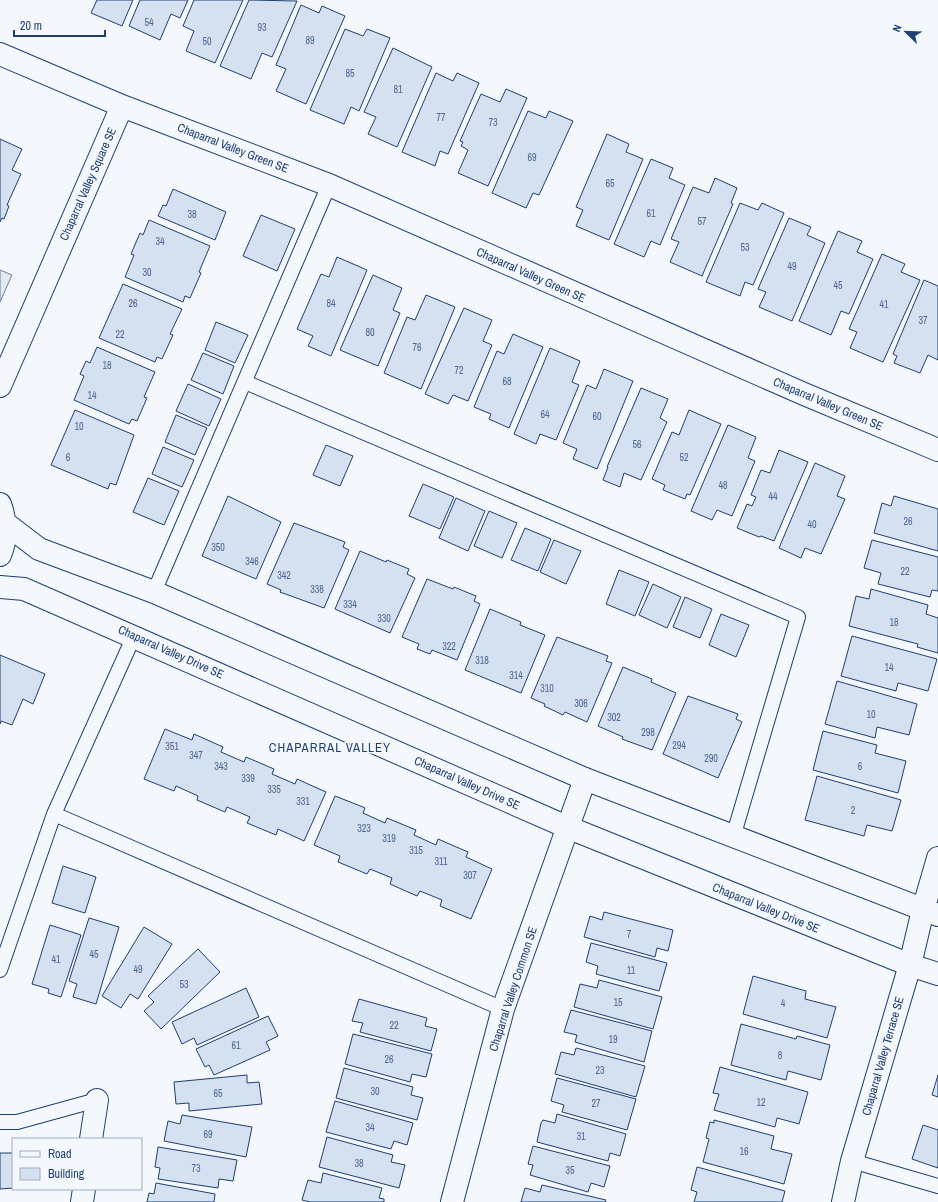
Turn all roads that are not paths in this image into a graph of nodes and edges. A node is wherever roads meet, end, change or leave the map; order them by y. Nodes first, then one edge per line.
1 (0, 54) edge
2 (122, 106) junction
3 (329, 186) junction
4 (245, 382) junction
5 (0, 387) edge
6 (938, 450) edge
7 (2, 508) edge
8 (0, 555) edge
9 (0, 587) edge
10 (154, 592) junction
11 (134, 636) junction
12 (585, 779) junction
13 (54, 814) junction
14 (566, 827) junction
15 (733, 837) junction
16 (938, 858) edge
17 (930, 913) edge
18 (910, 965) junction
19 (0, 970) edge
20 (938, 974) edge
21 (504, 1009) junction
22 (96, 1100) joint
23 (0, 1122) edge
24 (91, 1138) edge
25 (852, 1161) junction
26 (938, 1186) edge
27 (84, 1190) edge
28 (82, 1202) edge
29 (452, 1202) edge
30 (843, 1202) edge

1 - 2 street
2 - 3 street, Chaparral Valley Green SE
2 - 5 street, Chaparral Valley Square SE
3 - 4 lane
3 - 6 street, Chaparral Valley Green SE
4 - 10 lane
4 - 15 lane
7 - 8 street
7 - 10 street
9 - 11 street, Chaparral Valley Drive SE
10 - 12 street
11 - 13 lane
11 - 14 street, Chaparral Valley Drive SE
12 - 14 street, Chaparral Valley Common SE
12 - 15 street
13 - 19 lane
13 - 21 lane
14 - 18 street, Chaparral Valley Drive SE
14 - 21 street, Chaparral Valley Common SE
15 - 17 street
16 - 17 street
17 - 18 street, Chaparral Valley Terrace SE
18 - 20 street, Chaparral Valley Drive SE
18 - 25 street, Chaparral Valley Terrace SE
21 - 29 street, Chaparral Valley Common SE
22 - 23 lane
22 - 24 street
25 - 26 lane
25 - 30 street, Chaparral Valley Terrace SE
27 - 28 street

